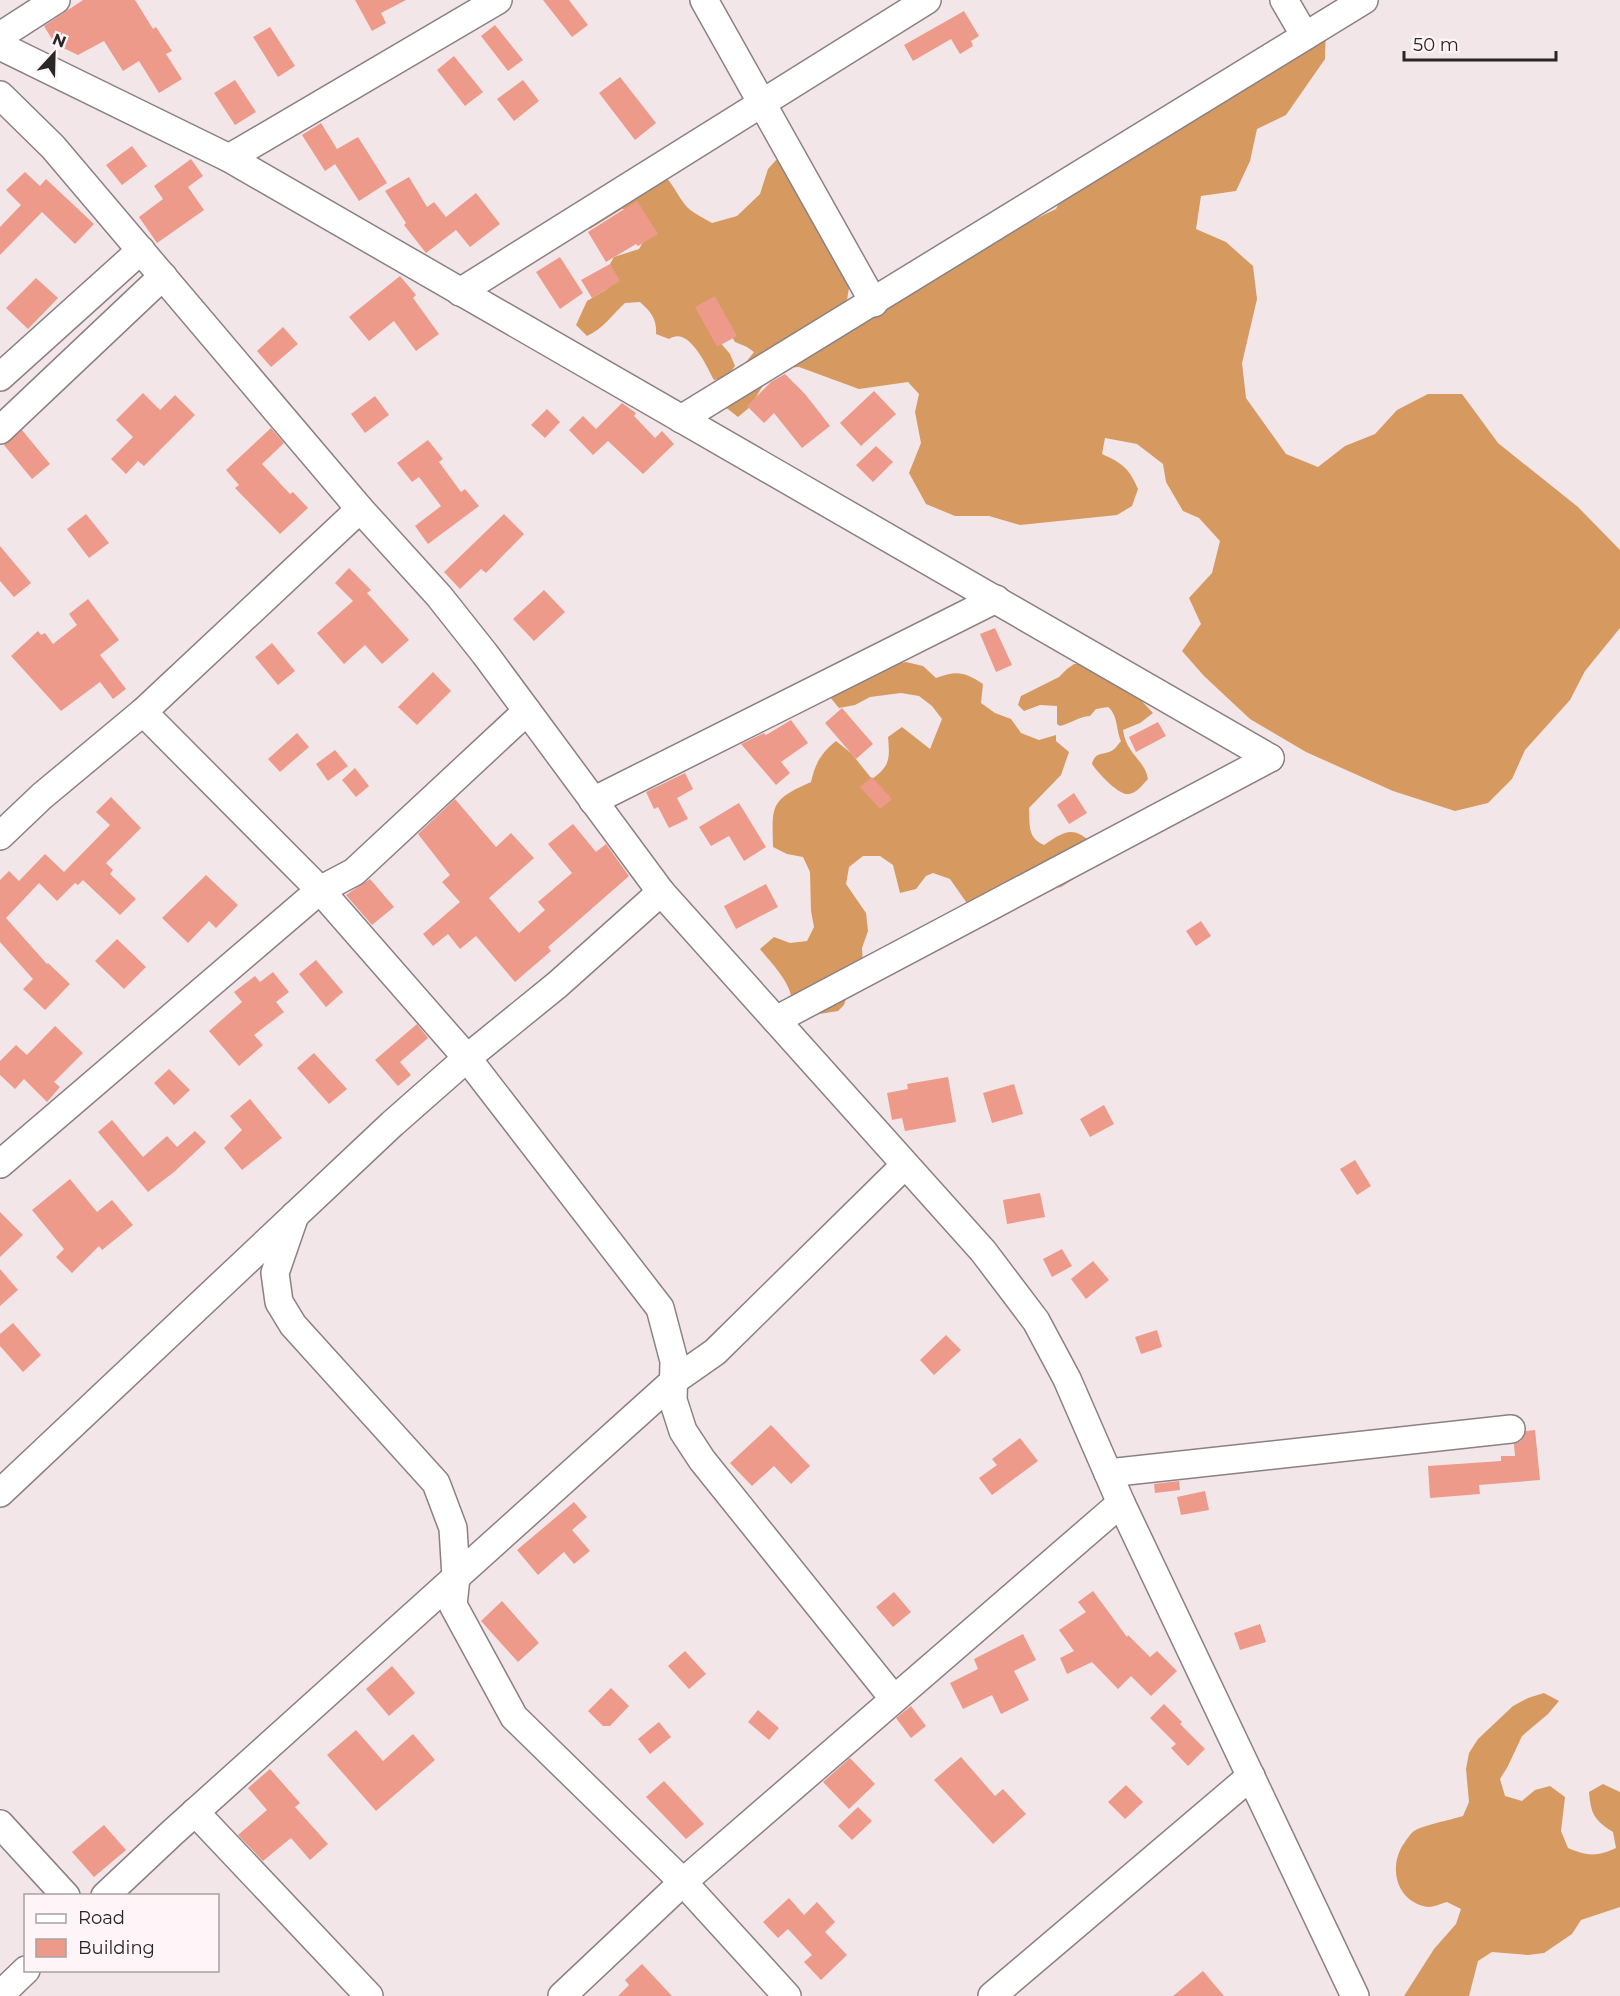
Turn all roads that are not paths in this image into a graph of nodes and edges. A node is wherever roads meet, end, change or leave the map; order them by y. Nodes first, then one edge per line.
1 (56, 0) edge
2 (498, 0) edge
3 (704, 0) edge
4 (927, 0) edge
5 (1284, 0) edge
6 (1364, 0) edge
7 (0, 36) edge
8 (1305, 36) junction
9 (0, 45) edge
10 (0, 95) edge
11 (762, 103) junction
12 (229, 158) junction
13 (141, 250) junction
14 (163, 276) junction
15 (460, 292) junction
16 (874, 303) junction
17 (0, 377) edge
18 (681, 419) junction
19 (0, 430) edge
20 (360, 509) junction
21 (996, 598) junction
22 (527, 711) junction
23 (142, 712) junction
24 (593, 801) junction
25 (0, 836) edge
26 (320, 890) junction
27 (661, 892) junction
28 (776, 1020) junction
29 (467, 1058) junction
30 (0, 1164) edge
31 (905, 1165) junction
32 (295, 1215) junction
33 (675, 1380) junction
34 (1511, 1429) dead end
35 (1108, 1473) junction
36 (5, 1478) edge
37 (1121, 1503) junction
38 (456, 1577) junction
39 (894, 1699) junction
40 (1251, 1776) junction
41 (195, 1812) junction
42 (0, 1824) edge
43 (683, 1882) junction
44 (64, 1894) edge
45 (107, 1894) edge
46 (25, 1972) edge
47 (0, 1995) edge
48 (369, 1996) edge
49 (562, 1996) edge
50 (787, 1996) edge
51 (992, 1996) edge
52 (1355, 1996) edge

1 - 7 street
2 - 12 street
3 - 11 street
4 - 11 street
5 - 8 street
6 - 8 street
8 - 16 street
9 - 12 street
10 - 13 street
11 - 15 street
11 - 16 street
12 - 15 street
13 - 14 street
13 - 17 street
14 - 19 street
14 - 20 street
15 - 18 street
16 - 18 street
18 - 21 street
20 - 22 street
20 - 23 street
21 - 24 street
21 - 28 street
22 - 24 street
22 - 26 street
23 - 25 street
23 - 26 street
24 - 27 street
26 - 29 street
26 - 30 street
27 - 28 street
27 - 29 street
28 - 31 street
29 - 32 street
29 - 33 street
31 - 33 street
31 - 35 street
32 - 36 street
32 - 38 street
33 - 38 street
33 - 39 street
34 - 35 street
35 - 37 street
37 - 39 street
37 - 40 street
38 - 41 street
38 - 43 street
39 - 43 street
40 - 51 street
40 - 52 street
41 - 45 street
41 - 48 street
42 - 44 street
43 - 49 street
43 - 50 street
46 - 47 street

